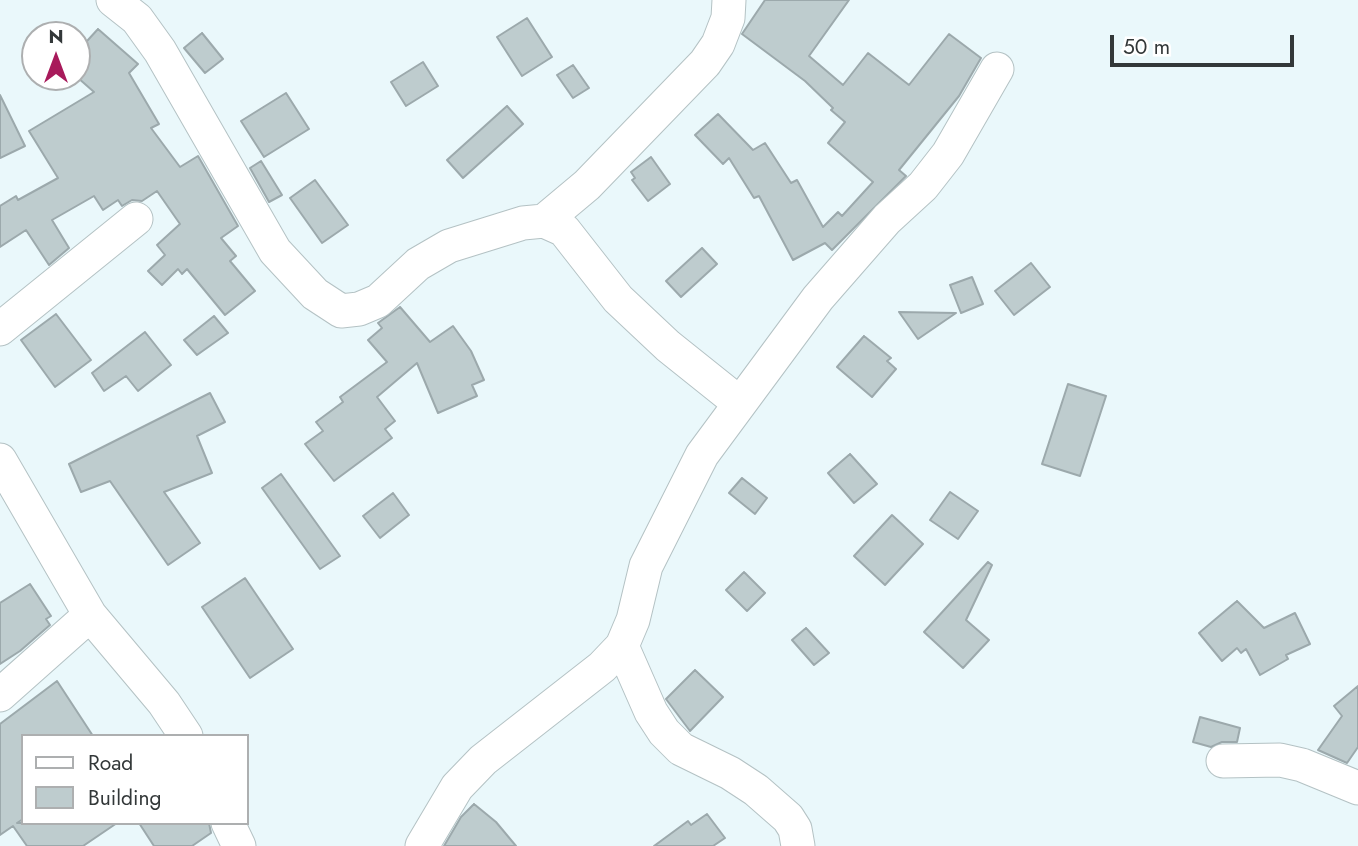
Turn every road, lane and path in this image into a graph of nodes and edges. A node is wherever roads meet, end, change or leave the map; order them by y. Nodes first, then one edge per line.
1 (729, 0) edge
2 (120, 1) edge
3 (997, 69) dead end
4 (136, 219) dead end
5 (544, 221) junction
6 (0, 328) edge
7 (738, 402) junction
8 (0, 460) edge
9 (90, 615) junction
10 (622, 646) junction
11 (0, 695) edge
12 (185, 734) edge
13 (1223, 761) dead end
14 (1358, 788) edge
15 (229, 825) edge
16 (239, 846) edge
17 (422, 846) edge
18 (798, 846) edge

1 - 5 street
2 - 5 street
3 - 7 street
4 - 6 street
5 - 7 street
7 - 10 street
8 - 9 street
9 - 11 street
9 - 12 street
10 - 17 street
10 - 18 street
13 - 14 street
15 - 16 street

